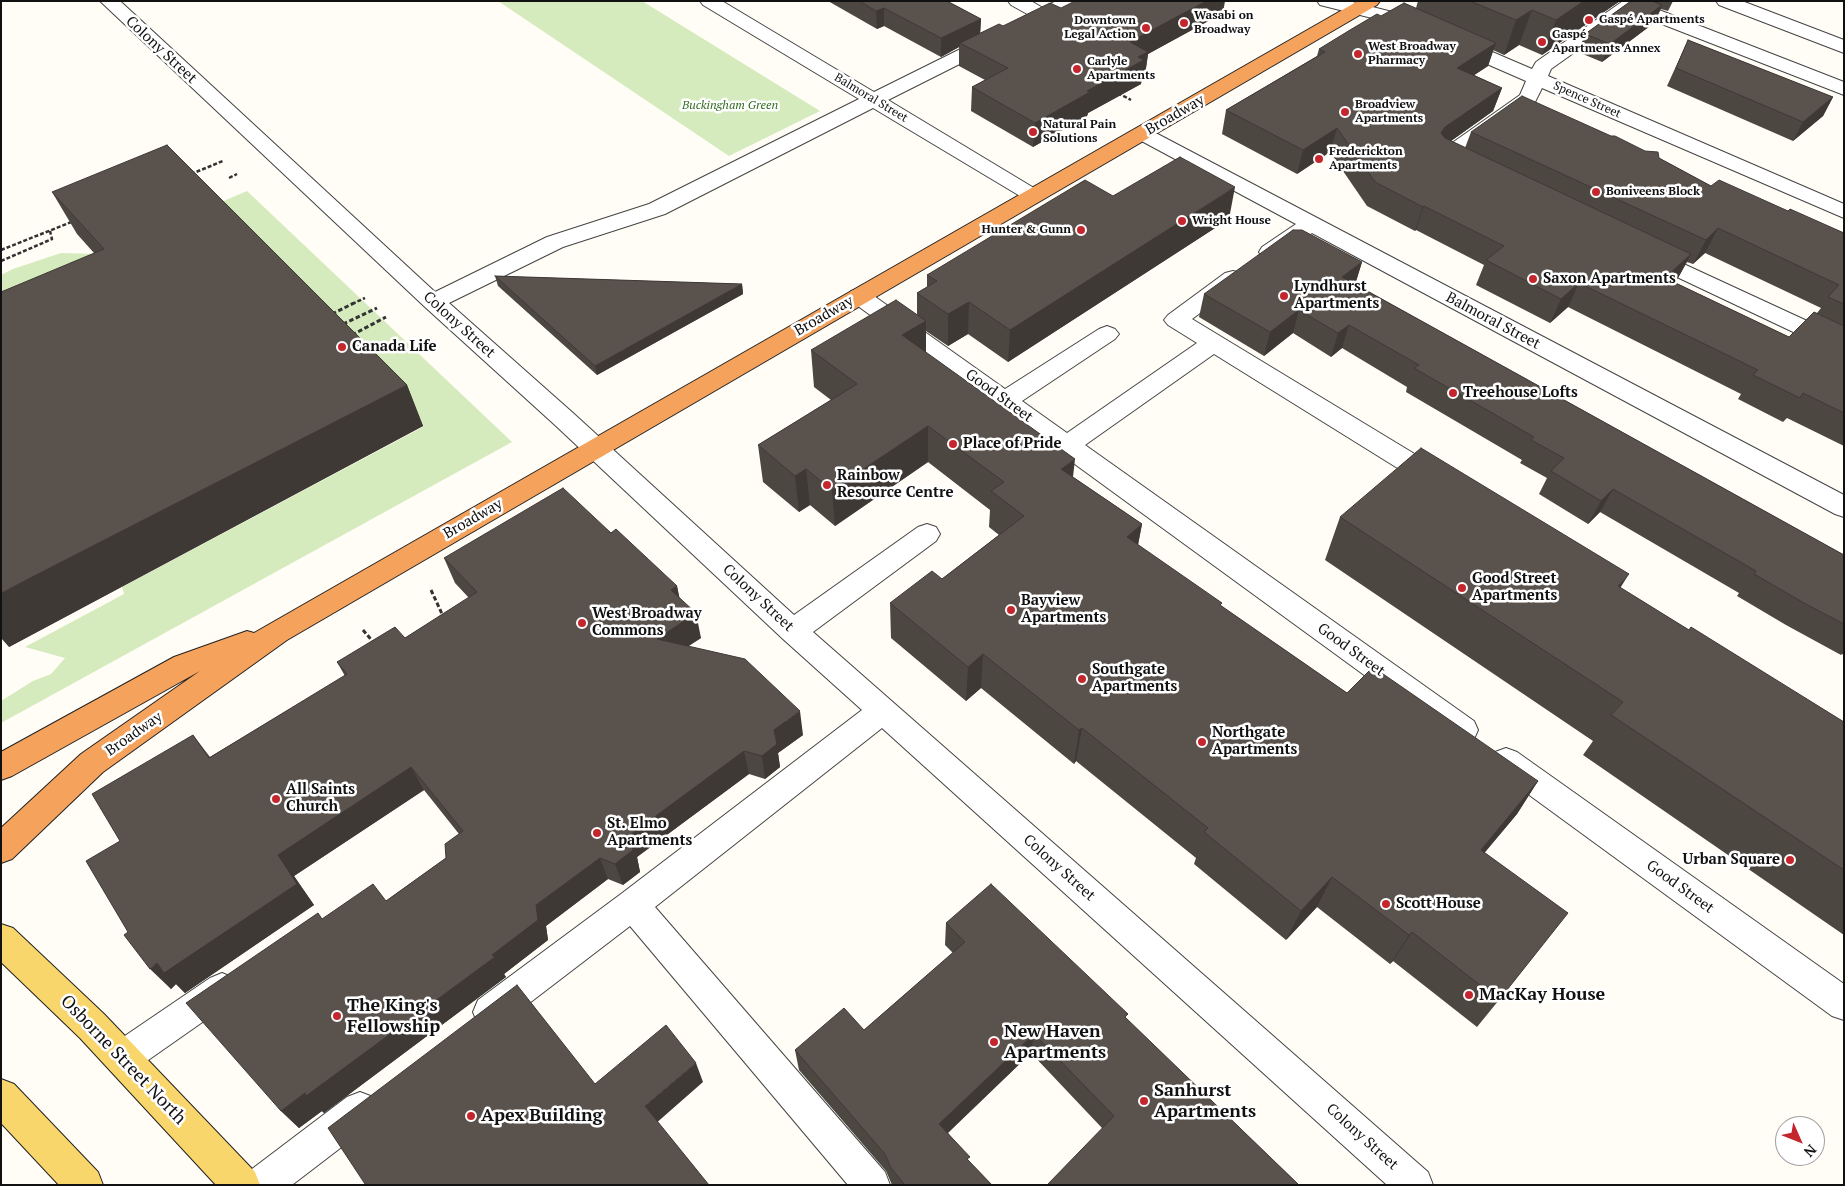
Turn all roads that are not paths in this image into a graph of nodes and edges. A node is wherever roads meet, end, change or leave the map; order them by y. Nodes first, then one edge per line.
1 (109, 1) edge
2 (709, 1) edge
3 (1017, 1) edge
4 (1070, 1) edge
5 (1326, 1) edge
6 (1725, 1) edge
7 (1364, 5) edge
8 (1043, 14) junction
9 (1844, 47) edge
10 (1538, 79) junction
11 (1844, 89) edge
12 (874, 100) junction
13 (1143, 134) junction
14 (1480, 174) edge
15 (1032, 195) junction
16 (1844, 212) edge
17 (1310, 224) junction
18 (1631, 246) edge
19 (859, 296) junction
20 (433, 302) junction
21 (1107, 334) dead end
22 (1214, 343) junction
23 (1844, 348) edge
24 (1005, 400) junction
25 (1067, 445) junction
26 (596, 448) junction
27 (1456, 492) edge
28 (1844, 507) edge
29 (927, 534) dead end
30 (793, 631) junction
31 (277, 632) junction
32 (883, 711) junction
33 (1, 767) edge
34 (1, 849) edge
35 (632, 905) junction
36 (1, 939) edge
37 (247, 971) edge
38 (1844, 1004) edge
39 (466, 1030) edge
40 (122, 1058) junction
41 (386, 1090) edge
42 (1, 1097) edge
43 (85, 1185) edge
44 (242, 1185) edge
45 (261, 1185) edge
46 (872, 1185) edge
47 (1415, 1185) edge

1 - 20 street, Colony Street
2 - 12 street, Balmoral Street
3 - 8 street
4 - 8 street
5 - 7 street, Spence Street
6 - 9 street
7 - 10 street, Spence Street
7 - 13 highway, Broadway
8 - 12 street
10 - 11 street
10 - 14 street
10 - 16 street, Spence Street
12 - 15 street, Balmoral Street
12 - 20 street
13 - 15 highway, Broadway
13 - 17 street, Balmoral Street
15 - 19 highway, Broadway
17 - 22 street
17 - 28 street, Balmoral Street
18 - 23 street
19 - 24 street, Good Street
19 - 26 highway, Broadway
20 - 26 street, Colony Street
21 - 24 street
22 - 25 street
22 - 27 street
24 - 25 street, Good Street
25 - 38 street, Good Street
26 - 30 street, Colony Street
26 - 31 highway, Broadway
29 - 30 street
30 - 32 street, Colony Street
31 - 33 highway, Broadway
31 - 34 highway, Broadway
32 - 35 street
32 - 47 street, Colony Street
35 - 39 street
35 - 46 street
36 - 40 main road, Osborne Street North
37 - 40 street
40 - 44 main road, Osborne Street North
41 - 45 street
42 - 43 main road

